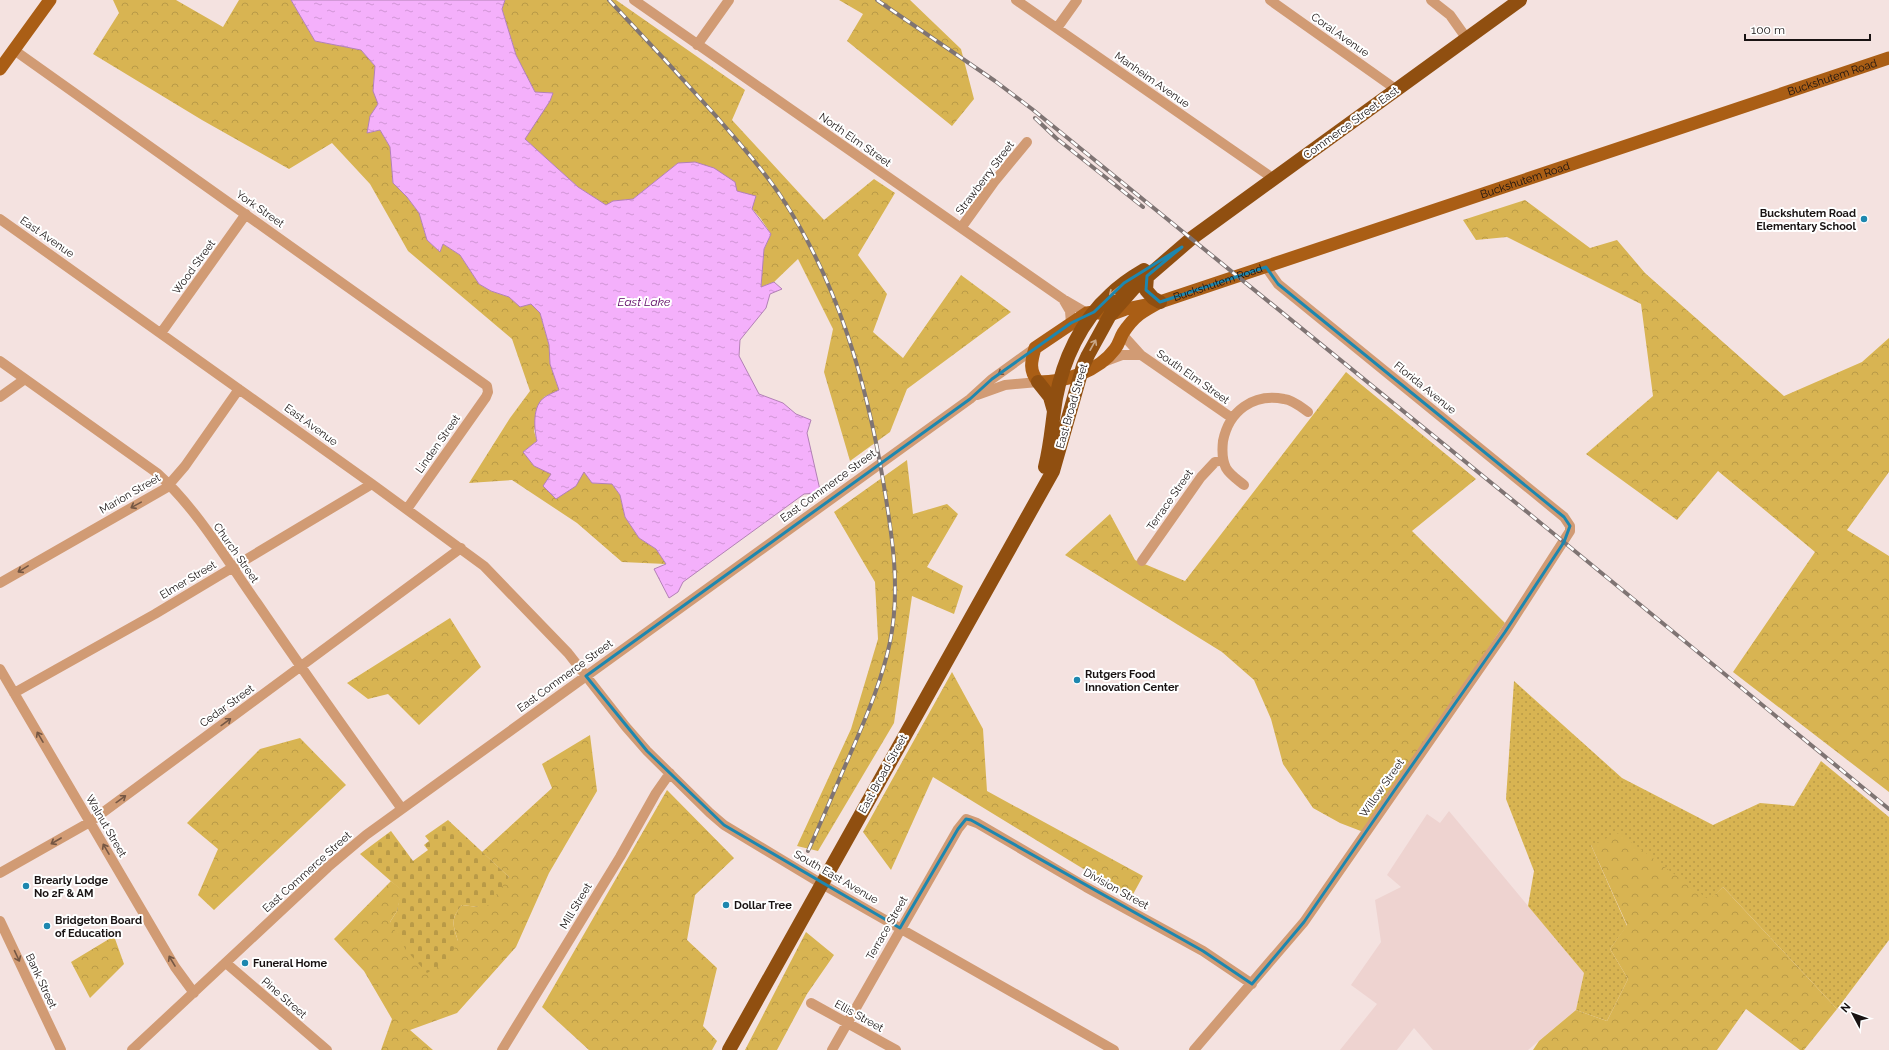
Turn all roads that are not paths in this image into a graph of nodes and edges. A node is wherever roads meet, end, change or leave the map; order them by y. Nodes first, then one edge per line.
1 (634, 0) edge
2 (729, 0) edge
3 (1016, 0) edge
4 (1077, 0) edge
5 (1270, 0) edge
6 (1432, 0) edge
7 (1520, 0) edge
8 (48, 1) edge
9 (1057, 28) junction
10 (1467, 39) junction
11 (697, 45) junction
12 (14, 50) junction
13 (1889, 58) edge
14 (0, 69) edge
15 (1397, 90) junction
16 (1027, 142) dead end
17 (1274, 178) junction
18 (246, 214) junction
19 (0, 219) edge
20 (961, 228) junction
21 (1182, 247) junction
22 (1266, 267) junction
23 (1148, 276) junction
24 (1063, 299) junction
25 (1160, 302) junction
26 (1091, 312) junction
27 (1110, 315) junction
28 (1070, 323) junction
29 (161, 333) junction
30 (1122, 334) junction
31 (1035, 348) junction
32 (1141, 355) junction
33 (0, 361) edge
34 (1095, 366) junction
35 (1081, 374) junction
36 (25, 379) junction
37 (1060, 381) junction
38 (1038, 382) junction
39 (239, 389) junction
40 (488, 392) joint
41 (0, 397) edge
42 (970, 399) junction
43 (1308, 412) dead end
44 (1232, 418) junction
45 (1058, 421) junction
46 (1223, 460) junction
47 (170, 484) junction
48 (372, 484) junction
49 (1244, 485) dead end
50 (407, 509) junction
51 (1570, 526) joint
52 (461, 548) junction
53 (1142, 561) dead end
54 (232, 568) junction
55 (0, 583) edge
56 (301, 667) junction
57 (0, 669) edge
58 (586, 676) junction
59 (14, 693) junction
60 (670, 773) junction
61 (402, 809) junction
62 (966, 819) joint
63 (90, 822) junction
64 (0, 873) edge
65 (822, 884) junction
66 (2, 928) edge
67 (900, 928) junction
68 (226, 963) junction
69 (1252, 984) junction
70 (194, 993) junction
71 (811, 1003) dead end
72 (847, 1023) junction
73 (60, 1050) edge
74 (132, 1050) edge
75 (327, 1050) edge
76 (502, 1050) edge
77 (729, 1050) edge
78 (832, 1050) edge
79 (896, 1050) edge
80 (1114, 1050) edge
81 (1194, 1050) edge

1 - 11 street, North Elm Street
2 - 11 street
3 - 9 street, Manheim Avenue
4 - 9 street
5 - 15 street, Coral Avenue
6 - 10 street
7 - 10 highway, Commerce Street East
8 - 12 main road
9 - 17 street, Manheim Avenue
10 - 15 highway, Commerce Street East
11 - 20 street, North Elm Street
12 - 14 main road
12 - 18 street, York Street
13 - 22 main road, Buckshutem Road
15 - 17 highway, Commerce Street East
16 - 20 street, Strawberry Street
17 - 21 highway, Commerce Street East
18 - 29 street, Wood Street
18 - 40 street, York Street
19 - 29 street, East Avenue
20 - 24 street, North Elm Street
21 - 23 highway, Commerce Street East
21 -> 26 highway, Commerce Street East
22 - 25 main road, Buckshutem Road
22 - 51 street, Florida Avenue
23 - 25 highway
23 - 27 highway, Commerce Street East
24 - 26 street, North Elm Street
24 - 28 street
25 - 27 main road
25 - 30 main road
26 - 27 main road
26 - 28 main road, Commerce Street East
26 - 37 highway, East Broad Street
27 - 30 main road
35 -> 27 highway, East Broad Street
28 - 31 main road, Commerce Street East
29 - 39 street, East Avenue
30 - 32 street, South Elm Street
30 - 34 main road
31 - 38 main road
31 -> 42 street, East Commerce Street
32 - 34 street
32 - 44 street, South Elm Street
33 - 36 street, Church Street
34 - 35 main road
35 - 37 main road
35 - 45 highway, East Broad Street
36 - 41 street
36 - 47 street, Church Street
37 - 38 main road
37 - 45 highway, East Broad Street
38 - 42 street
38 - 45 highway
39 - 47 street, Marion Street
39 - 48 street, East Avenue
40 - 50 street, Linden Street
42 - 58 street, East Commerce Street
43 - 44 street, South Elm Street
44 - 46 street, South Elm Street
45 - 65 highway, East Broad Street
46 - 49 street
46 - 53 street, Terrace Street
47 - 54 street, Church Street
47 -> 55 street, Marion Street
48 - 50 street, East Avenue
48 - 54 street, Elmer Street
50 - 52 street, East Avenue
51 - 69 street, Willow Street
52 - 56 street, Cedar Street
52 - 58 street, East Avenue
54 - 56 street, Church Street
54 - 59 street, Elmer Street
56 - 61 street, Church Street
63 -> 56 street, Cedar Street
57 - 59 street, Walnut Street
58 - 60 street, South East Avenue
58 - 61 street, East Commerce Street
63 -> 59 street, Walnut Street
60 - 65 street, South East Avenue
60 - 76 street, Mill Street
61 - 68 street, East Commerce Street
62 - 67 street, Terrace Street
62 - 69 street, Division Street
63 -> 64 street, Cedar Street
70 -> 63 street, Walnut Street
65 - 67 street, South East Avenue
65 - 77 highway, East Broad Street
66 -> 73 street, Bank Street
67 - 72 street, Terrace Street
67 - 80 street, South East Avenue
68 - 70 street, East Commerce Street
68 - 75 street, Pine Street
69 - 81 street, Willow Street
70 - 74 street, East Commerce Street
71 - 72 street, Ellis Street
72 - 78 street, Terrace Street
72 - 79 street, Ellis Street

